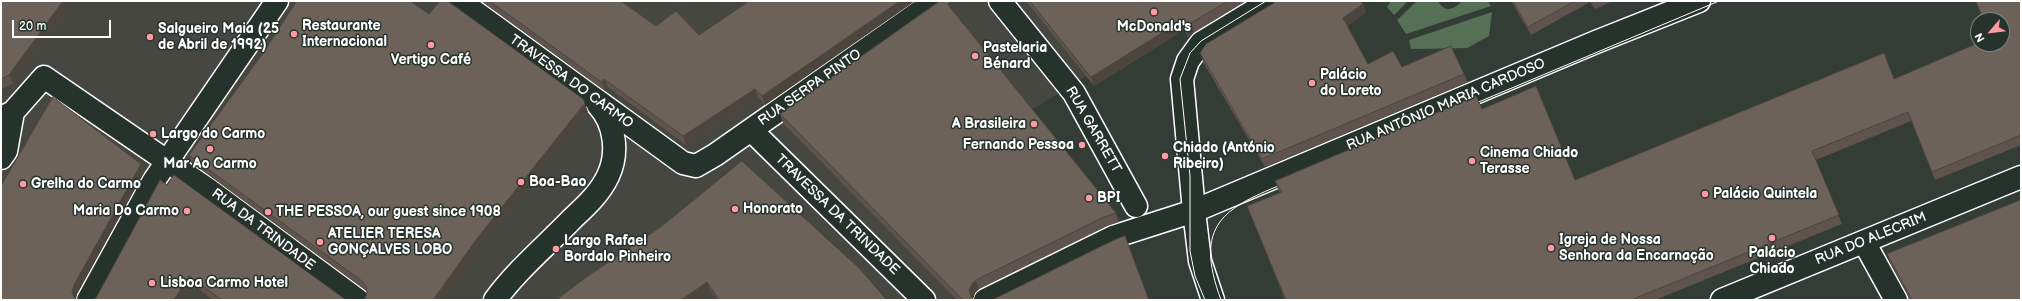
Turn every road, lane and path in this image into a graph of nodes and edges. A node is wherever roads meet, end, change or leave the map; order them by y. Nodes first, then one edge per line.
1 (277, 1) edge
2 (460, 1) edge
3 (935, 1) edge
4 (1000, 1) edge
5 (1270, 1) edge
6 (1699, 1) edge
7 (588, 94) junction
8 (7, 115) edge
9 (751, 130) junction
10 (1, 158) edge
11 (166, 162) junction
12 (683, 163) joint
13 (2021, 177) edge
14 (1136, 206) dead end
15 (1194, 211) junction
16 (1864, 242) junction
17 (88, 300) edge
18 (358, 300) edge
19 (495, 300) edge
20 (924, 300) edge
21 (985, 300) edge
22 (1213, 300) edge
23 (1722, 300) edge
24 (1896, 300) edge

1 - 11 street
2 - 7 street, TRAVESSA DO CARMO
3 - 9 street, RUA SERPA PINTO
4 - 14 street, RUA GARRETT
5 - 15 street
6 - 15 street, RUA ANTÓNIO MARIA CARDOSO
7 - 12 street, TRAVESSA DO CARMO
7 - 19 street
8 - 10 street
8 - 11 street
9 - 12 street, RUA SERPA PINTO
9 - 20 street, TRAVESSA DA TRINDADE
11 - 17 street
11 - 18 street, RUA DA TRINDADE
13 - 16 street, RUA DO ALECRIM
15 - 21 street, RUA ANTÓNIO MARIA CARDOSO
15 - 22 street
16 - 23 street, RUA DO ALECRIM
16 - 24 street

